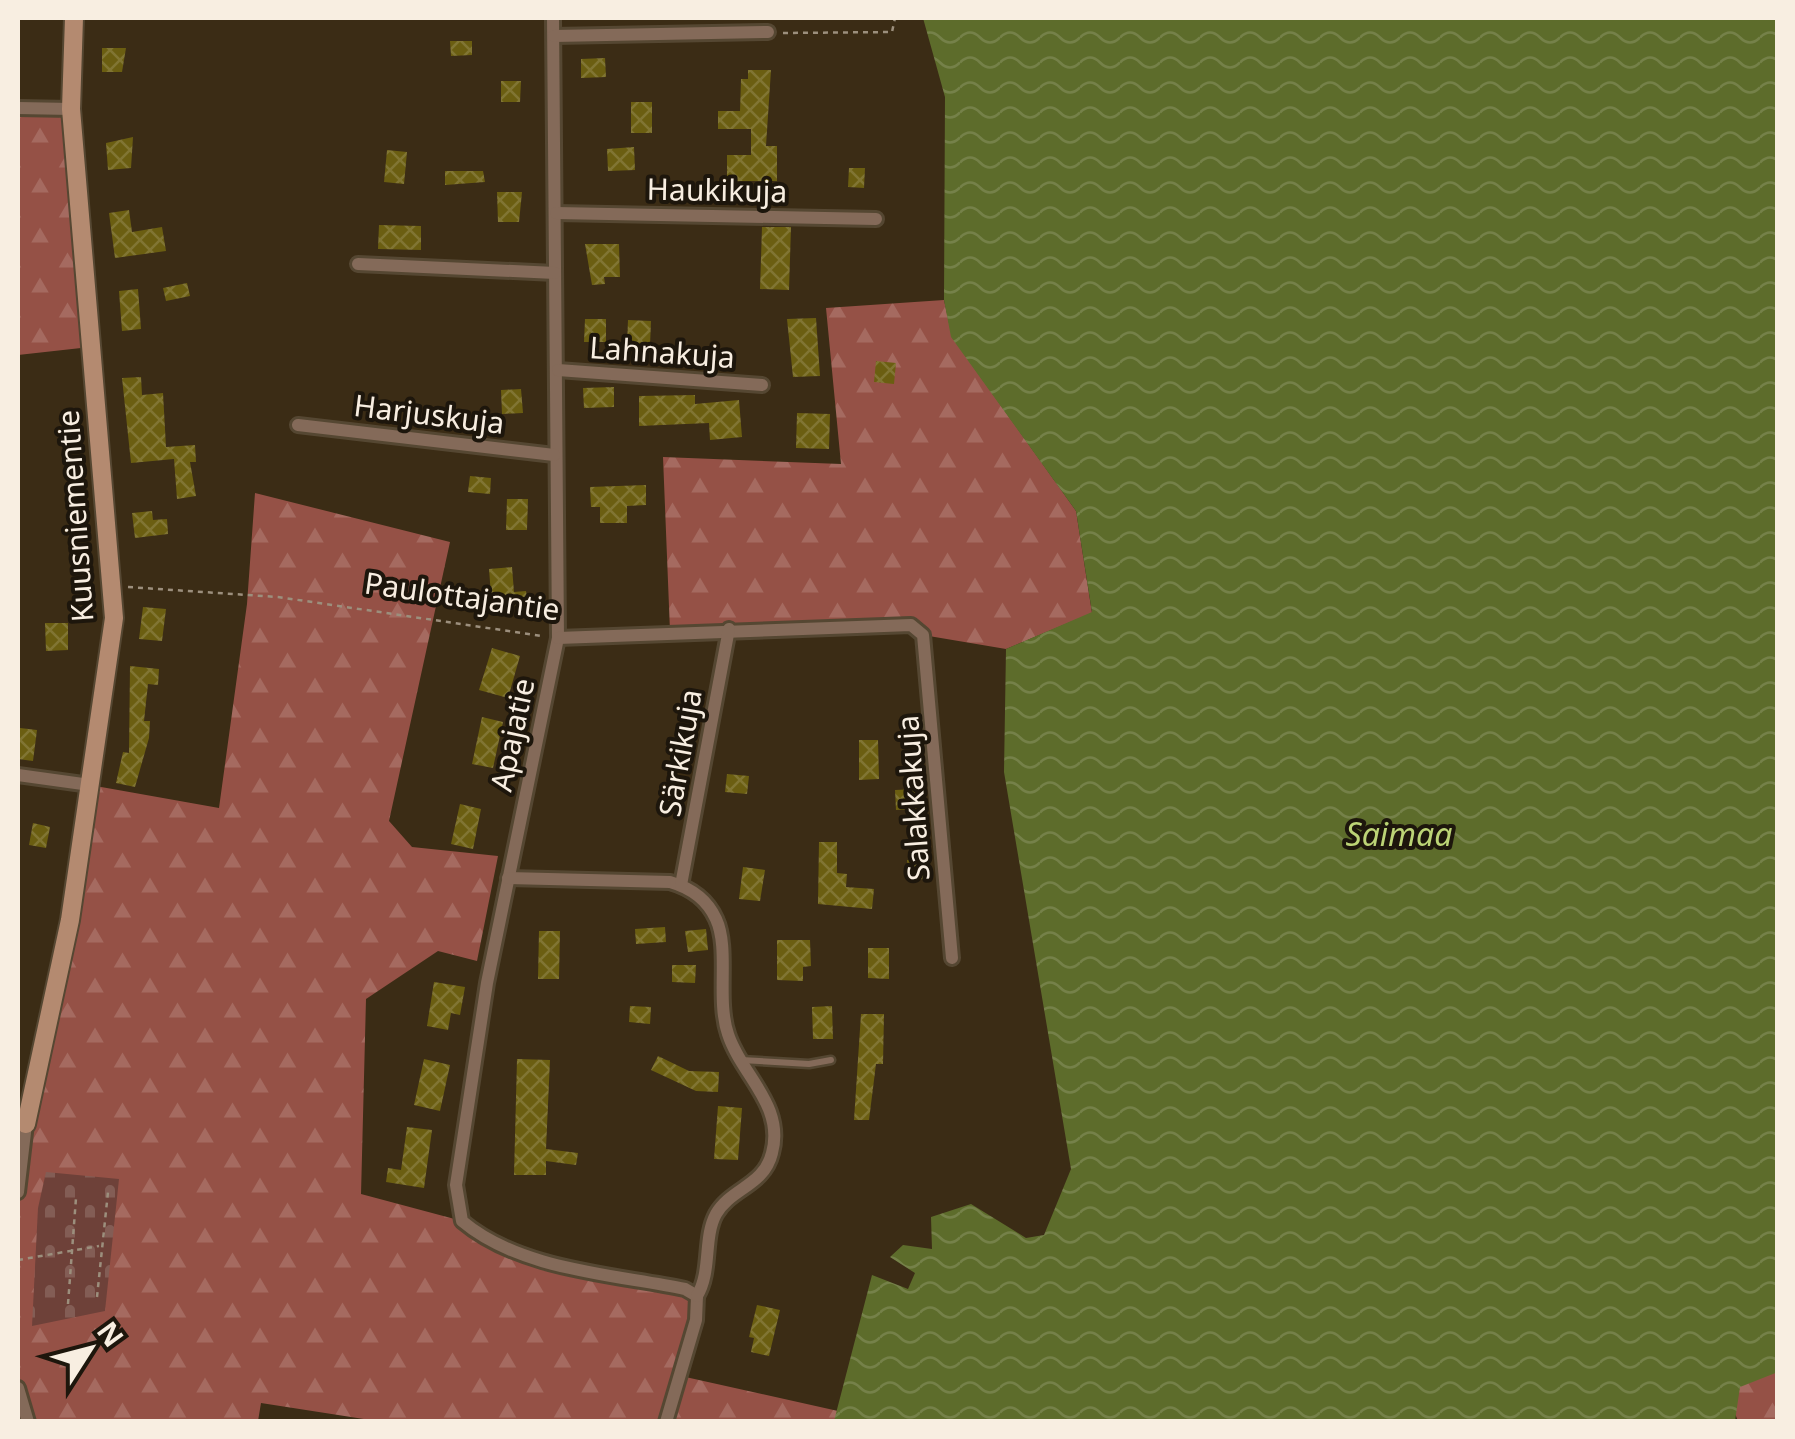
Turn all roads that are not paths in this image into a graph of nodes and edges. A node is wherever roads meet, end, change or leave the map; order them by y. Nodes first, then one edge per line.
1 (74, 18) edge
2 (554, 18) edge
3 (768, 32) road end
4 (554, 36) junction
5 (18, 108) edge
6 (71, 108) junction
7 (556, 213) junction
8 (876, 219) dead end
9 (358, 264) dead end
10 (555, 273) junction
11 (558, 370) junction
12 (762, 385) dead end
13 (298, 425) dead end
14 (554, 456) junction
15 (729, 630) junction
16 (923, 635) joint
17 (558, 638) junction
18 (18, 776) edge
19 (90, 786) junction
20 (508, 878) junction
21 (681, 885) junction
22 (952, 958) dead end
23 (740, 1060) junction
24 (832, 1060) dead end
25 (22, 1123) edge
26 (18, 1192) edge
27 (691, 1292) junction
28 (18, 1388) edge
29 (28, 1422) edge
30 (666, 1422) edge

1 - 6 street, Kuusniementie
2 - 4 street, Apajatie
3 - 4 street
4 - 7 street, Apajatie
5 - 6 street
6 - 19 street, Kuusniementie
7 - 8 street, Haukikuja
7 - 10 street, Apajatie
9 - 10 street
10 - 11 street, Apajatie
11 - 12 street, Lahnakuja
11 - 14 street, Apajatie
13 - 14 street, Harjuskuja
14 - 17 street, Apajatie
15 - 16 street, Paulottajantie
15 - 17 street, Paulottajantie
15 - 21 street, Särkikuja
16 - 22 street, Salakkakuja
17 - 20 street, Apajatie
18 - 19 street
19 - 25 street, Kuusniementie
20 - 21 street
20 - 27 street, Apajatie
21 - 23 street
23 - 24 lane
23 - 27 street
25 - 26 street
27 - 30 street
28 - 29 street

